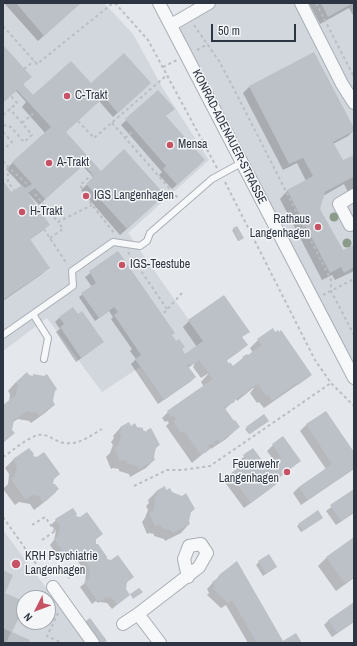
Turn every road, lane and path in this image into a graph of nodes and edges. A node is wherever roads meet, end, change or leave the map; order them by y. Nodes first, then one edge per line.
1 (114, 3) edge
2 (159, 3) edge
3 (208, 3) edge
4 (301, 3) edge
5 (316, 3) edge
6 (187, 16) junction
7 (171, 25) junction
8 (3, 26) edge
9 (34, 61) junction
10 (24, 69) dead end
11 (167, 75) junction
12 (354, 77) edge
13 (11, 96) dead end
14 (354, 103) edge
15 (10, 109) junction
16 (36, 111) dead end
17 (3, 116) edge
18 (78, 121) dead end
19 (22, 123) junction
20 (112, 123) junction
21 (3, 125) edge
22 (134, 130) dead end
23 (3, 132) edge
24 (125, 138) junction
25 (3, 150) edge
26 (3, 161) edge
27 (243, 162) junction
28 (8, 167) junction
29 (93, 174) dead end
30 (221, 174) junction
31 (27, 184) dead end
32 (14, 190) dead end
33 (35, 194) dead end
34 (354, 195) edge
35 (183, 204) junction
36 (92, 205) junction
37 (58, 222) junction
38 (354, 223) edge
39 (44, 229) dead end
40 (50, 238) junction
41 (122, 243) junction
42 (72, 271) junction
43 (354, 279) edge
44 (331, 291) junction
45 (182, 293) dead end
46 (314, 300) junction
47 (167, 309) junction
48 (164, 313) dead end
49 (33, 314) junction
50 (3, 335) edge
51 (354, 335) edge
52 (44, 359) dead end
53 (354, 378) edge
54 (331, 383) junction
55 (354, 406) edge
56 (102, 429) dead end
57 (3, 457) edge
58 (134, 486) dead end
59 (3, 517) edge
60 (32, 525) dead end
61 (55, 531) junction
62 (59, 533) dead end
63 (42, 540) dead end
64 (89, 575) dead end
65 (188, 577) dead end
66 (68, 578) dead end
67 (53, 587) joint
68 (64, 601) junction
69 (138, 614) junction
70 (123, 624) dead end
71 (62, 643) edge
72 (93, 643) edge
73 (160, 643) edge

1 - 9 path
1 - 11 path
2 - 7 street, KONRAD-ADENAUER-STRASSE
3 - 6 street
4 - 14 street
5 - 12 path
6 - 7 street
6 - 44 path
7 - 27 street, KONRAD-ADENAUER-STRASSE
8 - 9 path
9 - 10 path
11 - 20 path
11 - 30 path
13 - 15 path
15 - 17 path
15 - 19 path
16 - 19 path
18 - 20 path
19 - 21 path
20 - 24 path
22 - 24 path
23 - 25 path
24 - 35 path
26 - 28 path
27 - 30 lane
27 - 46 street, KONRAD-ADENAUER-STRASSE
28 - 31 path
28 - 32 path
29 - 36 path
30 - 35 lane
30 - 54 path
33 - 37 path
34 - 38 street
35 - 41 lane
36 - 37 path
36 - 41 path
37 - 40 path
39 - 40 path
40 - 42 path
41 - 42 lane
41 - 47 path
42 - 49 lane
43 - 44 path
44 - 46 path
44 - 51 path
45 - 47 path
46 - 53 street, KONRAD-ADENAUER-STRASSE
47 - 48 path
49 - 50 lane
49 - 52 lane
54 - 55 path
54 - 58 path
56 - 57 path
59 - 67 path
60 - 61 path
61 - 62 path
61 - 63 path
64 - 66 path
65 - 69 street
67 - 68 street
68 - 71 path
68 - 72 street
69 - 70 street
69 - 73 street

